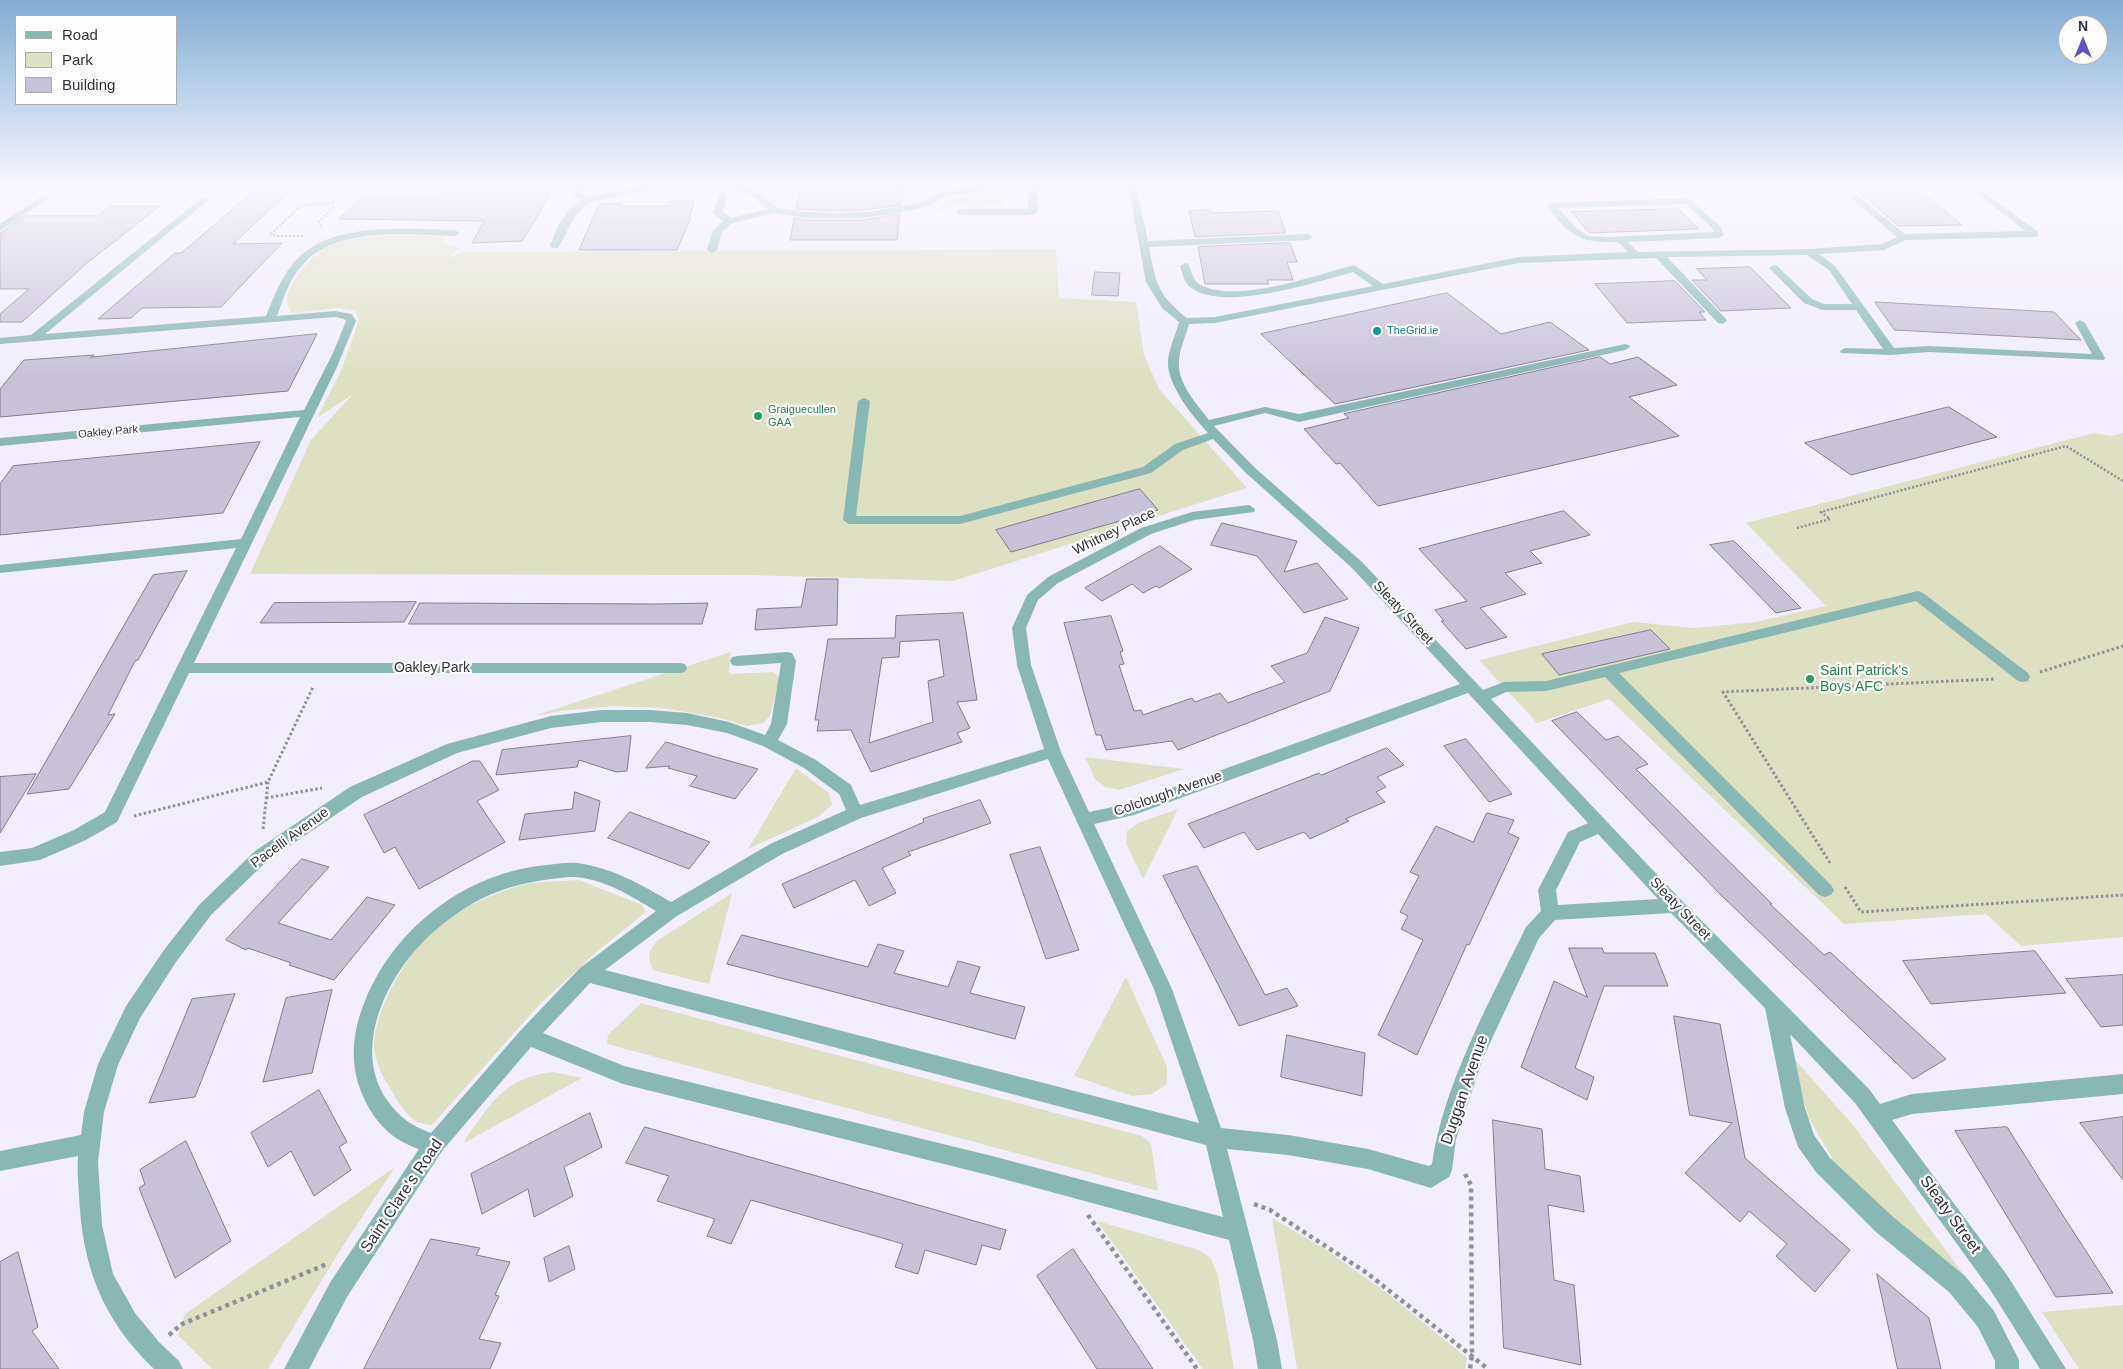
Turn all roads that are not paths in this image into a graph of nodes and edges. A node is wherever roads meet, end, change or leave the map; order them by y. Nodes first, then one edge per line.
1 (144, 249) edge
2 (315, 249) edge
3 (1144, 249) edge
4 (1181, 249) edge
5 (1630, 249) edge
6 (1725, 249) edge
7 (1848, 249) edge
8 (1809, 252) junction
9 (1729, 253) junction
10 (1635, 255) junction
11 (1659, 255) junction
12 (1774, 268) dead end
13 (1381, 287) junction
14 (1859, 307) junction
15 (270, 320) junction
16 (1185, 321) junction
17 (1722, 321) dead end
18 (2080, 323) dead end
19 (33, 339) junction
20 (0, 341) edge
21 (1625, 347) dead end
22 (1845, 351) dead end
23 (1891, 352) junction
24 (864, 401) dead end
25 (307, 414) junction
26 (1206, 424) junction
27 (1216, 435) junction
28 (0, 442) edge
29 (1249, 509) dead end
30 (246, 544) junction
31 (0, 569) edge
32 (737, 661) dead end
33 (183, 668) junction
34 (680, 668) dead end
35 (1608, 671) junction
36 (2023, 677) road end
37 (1477, 692) junction
38 (770, 742) junction
39 (1053, 752) junction
40 (856, 813) junction
41 (1084, 820) junction
42 (1601, 825) junction
43 (0, 858) edge
44 (1825, 890) dead end
45 (1675, 905) junction
46 (671, 911) junction
47 (1550, 913) junction
48 (587, 974) junction
49 (1774, 1004) junction
50 (528, 1036) junction
51 (2123, 1084) edge
52 (1877, 1115) junction
53 (1214, 1137) junction
54 (90, 1144) junction
55 (434, 1144) junction
56 (0, 1160) edge
57 (1236, 1231) junction
58 (171, 1369) edge
59 (296, 1369) edge
60 (1270, 1369) edge
61 (2007, 1369) edge
62 (2054, 1369) edge

1 - 19 street
2 - 15 street
3 - 16 street
4 - 13 street
5 - 10 street
6 - 9 street
7 - 8 street
8 - 9 street
8 - 14 street
9 - 11 street
10 - 11 street
10 - 13 street
11 - 17 street
12 - 14 street
13 - 16 street
14 - 23 street
15 - 19 street
15 - 25 street
16 - 26 street, Sleaty Street
18 - 23 street
19 - 20 street
21 - 26 street
22 - 23 street
24 - 27 street
25 - 28 street, Oakley Park
25 - 30 street
26 - 27 street, Sleaty Street
27 - 37 street, Sleaty Street
29 - 39 street, Whitney Place
30 - 31 street
30 - 33 street
32 - 38 street
33 - 34 street, Oakley Park
33 - 43 street
35 - 36 street, Colclough Avenue
35 - 37 street, Colclough Avenue
35 - 44 street
37 - 41 street, Colclough Avenue
37 - 42 street, Sleaty Street
38 - 40 street, Pacelli Avenue
38 - 54 street, Pacelli Avenue
39 - 40 street, Saint Clare's Road
39 - 41 street
40 - 46 street, Saint Clare's Road
41 - 53 street
42 - 45 street, Sleaty Street
42 - 47 street
45 - 47 street
45 - 49 street, Sleaty Street
46 - 48 street, Saint Clare's Road
46 - 55 street
47 - 53 street, Duggan Avenue
48 - 50 street, Saint Clare's Road
48 - 53 street
49 - 52 street, Sleaty Street
49 - 61 street
50 - 55 street, Saint Clare's Road
50 - 57 street
51 - 52 street
52 - 62 street, Sleaty Street
53 - 57 street
54 - 56 street
54 - 58 street, Pacelli Avenue
55 - 59 street, Saint Clare's Road
57 - 60 street

